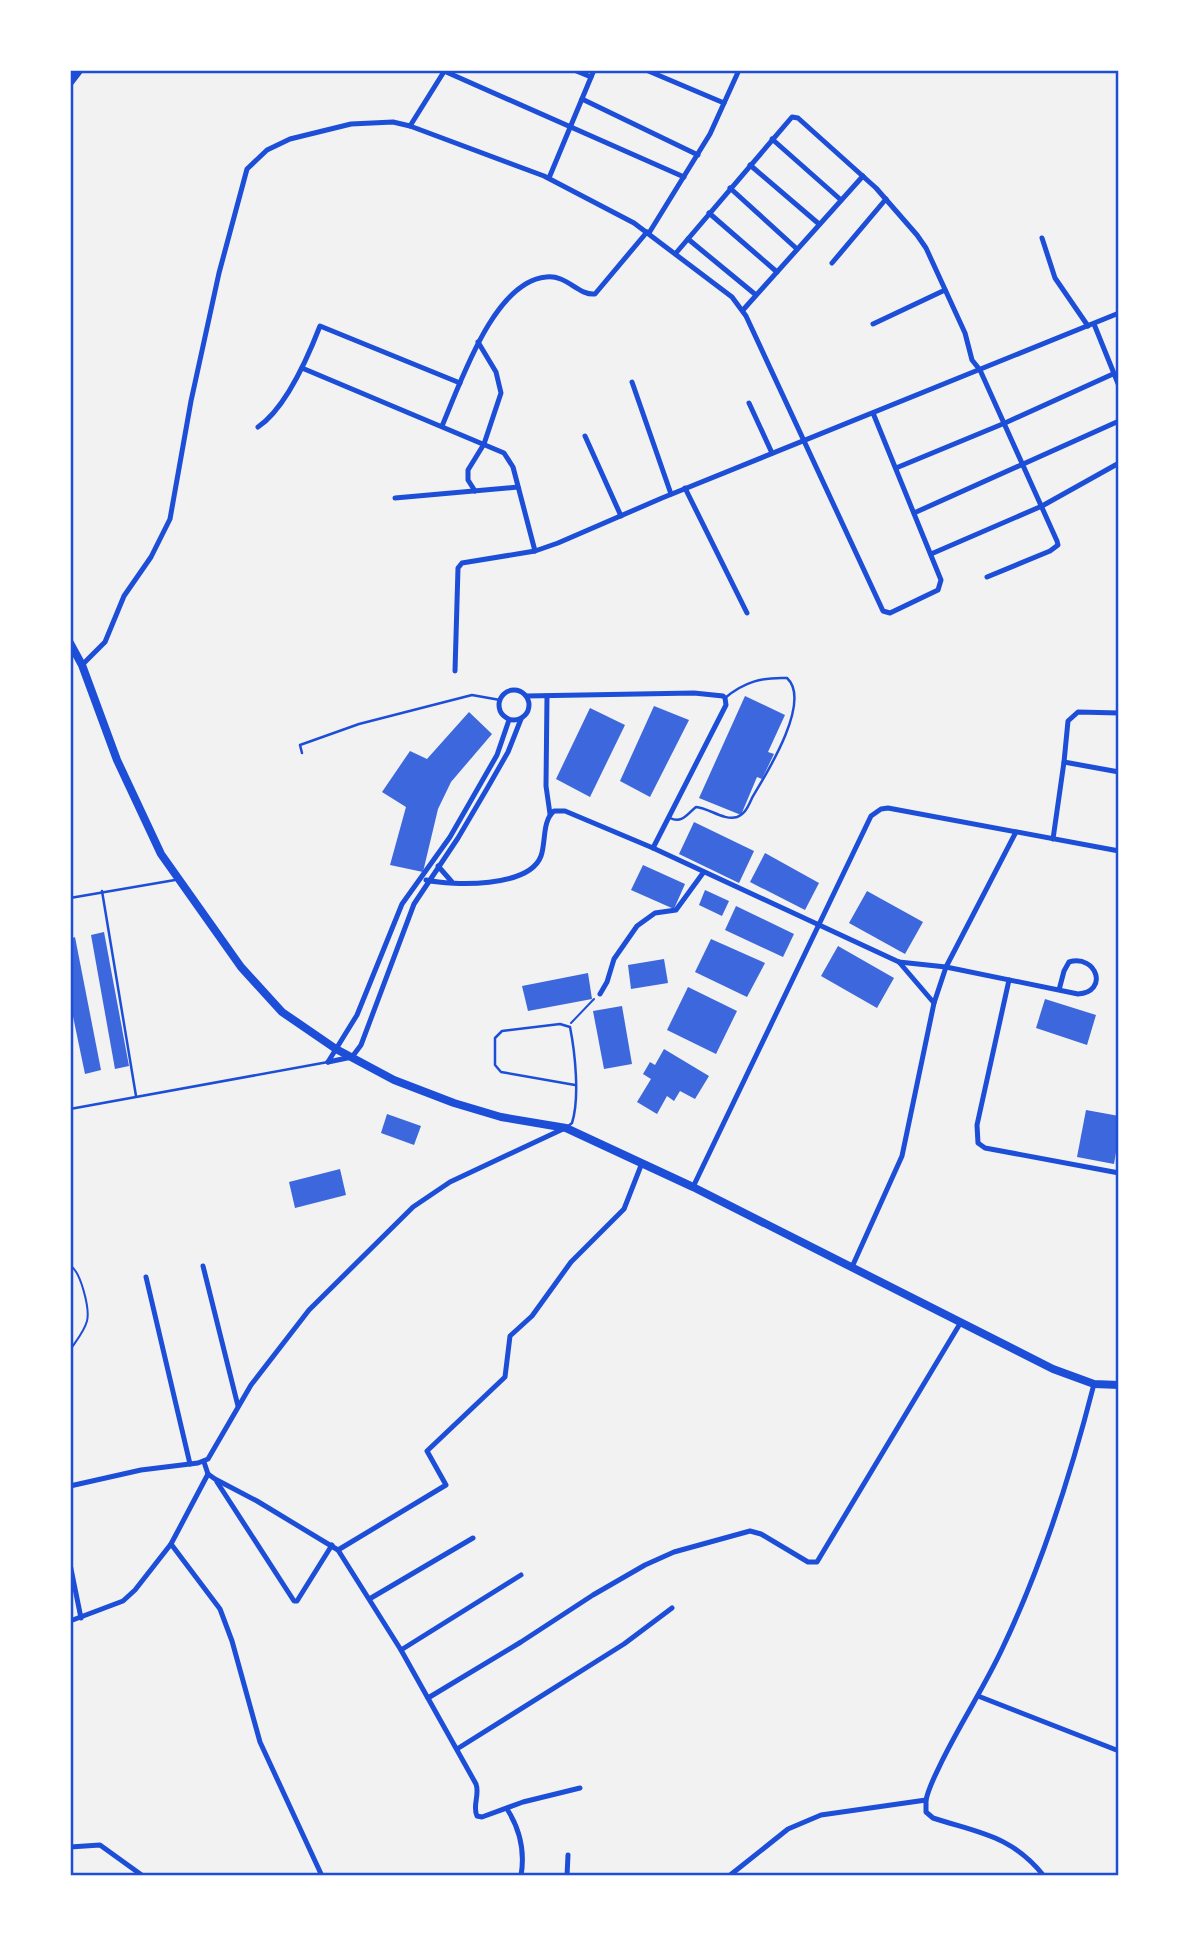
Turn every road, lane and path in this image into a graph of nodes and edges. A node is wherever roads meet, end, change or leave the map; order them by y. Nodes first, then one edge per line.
1 (80, 70) edge
2 (575, 70) edge
3 (594, 70) edge
4 (646, 70) edge
5 (738, 70) edge
6 (444, 71) edge
7 (591, 77) junction
8 (70, 83) edge
9 (582, 99) junction
10 (724, 103) junction
11 (410, 126) junction
12 (570, 129) junction
13 (772, 139) junction
14 (698, 155) junction
15 (750, 164) junction
16 (863, 176) junction
17 (684, 177) junction
18 (549, 178) junction
19 (730, 188) junction
20 (886, 199) junction
21 (841, 200) junction
22 (709, 213) junction
23 (819, 225) junction
24 (648, 233) junction
25 (1042, 238) dead end
26 (688, 239) junction
27 (797, 249) junction
28 (676, 253) junction
29 (832, 263) dead end
30 (777, 272) junction
31 (945, 290) junction
32 (756, 295) junction
33 (743, 310) junction
34 (1119, 313) edge
35 (873, 324) dead end
36 (1091, 325) junction
37 (478, 342) junction
38 (302, 368) junction
39 (980, 370) junction
40 (1114, 374) junction
41 (632, 382) dead end
42 (460, 383) junction
43 (1119, 386) edge
44 (749, 403) dead end
45 (873, 413) junction
46 (1119, 421) edge
47 (1004, 424) junction
48 (442, 426) junction
49 (258, 427) dead end
50 (585, 436) dead end
51 (804, 440) junction
52 (484, 444) junction
53 (772, 453) junction
54 (1119, 463) edge
55 (1024, 465) junction
56 (896, 468) junction
57 (518, 487) junction
58 (685, 488) junction
59 (475, 491) junction
60 (671, 494) junction
61 (395, 498) dead end
62 (1042, 506) junction
63 (915, 513) junction
64 (621, 516) junction
65 (535, 551) junction
66 (931, 554) junction
67 (988, 577) dead end
68 (747, 613) dead end
69 (70, 643) edge
70 (82, 665) junction
71 (455, 671) dead end
72 (526, 696) junction
73 (547, 696) junction
74 (726, 698) junction
75 (500, 700) junction
76 (1119, 713) edge
77 (521, 719) junction
78 (509, 720) junction
79 (302, 753) dead end
80 (1064, 762) junction
81 (492, 764) junction
82 (499, 767) junction
83 (1119, 772) edge
84 (476, 791) junction
85 (484, 795) junction
86 (550, 814) junction
87 (670, 818) junction
88 (460, 820) junction
89 (467, 824) junction
90 (1016, 832) junction
91 (1053, 839) junction
92 (653, 848) junction
93 (1119, 851) edge
94 (436, 863) junction
95 (704, 873) junction
96 (421, 878) junction
97 (178, 879) junction
98 (429, 880) junction
99 (452, 882) junction
100 (102, 891) junction
101 (70, 898) edge
102 (818, 923) junction
103 (900, 962) junction
104 (946, 967) junction
105 (1009, 980) junction
106 (1059, 990) junction
107 (600, 994) joint
108 (934, 1003) junction
109 (569, 1026) junction
110 (336, 1049) junction
111 (352, 1057) junction
112 (328, 1062) junction
113 (575, 1085) junction
114 (136, 1096) junction
115 (70, 1109) edge
116 (565, 1128) junction
117 (642, 1163) junction
118 (1119, 1173) edge
119 (693, 1187) junction
120 (70, 1265) edge
121 (203, 1266) dead end
122 (852, 1267) junction
123 (146, 1277) dead end
124 (961, 1322) junction
125 (70, 1350) edge
126 (1094, 1384) junction
127 (1119, 1385) edge
128 (238, 1406) junction
129 (204, 1462) junction
130 (190, 1464) junction
131 (208, 1474) junction
132 (215, 1479) junction
133 (70, 1486) edge
134 (473, 1538) dead end
135 (171, 1544) junction
136 (332, 1545) junction
137 (338, 1550) junction
138 (70, 1564) edge
139 (521, 1575) dead end
140 (371, 1598) junction
141 (672, 1608) dead end
142 (81, 1618) junction
143 (70, 1621) edge
144 (401, 1650) junction
145 (978, 1696) junction
146 (428, 1698) junction
147 (457, 1749) junction
148 (1119, 1751) edge
149 (580, 1788) dead end
150 (926, 1800) junction
151 (507, 1809) junction
152 (70, 1847) edge
153 (568, 1855) dead end
154 (144, 1876) edge
155 (322, 1876) edge
156 (521, 1876) edge
157 (566, 1876) edge
158 (729, 1876) edge
159 (1044, 1876) edge

1 - 8 main road
2 - 7 street
3 - 7 street
4 - 10 street
5 - 10 street
6 - 11 street
6 - 12 street
7 - 9 street
9 - 12 street
9 - 14 street
10 - 14 street
11 - 18 street
11 - 70 street
12 - 17 street
12 - 18 street
13 - 15 street
13 - 16 street
13 - 21 street
14 - 17 street
15 - 19 street
15 - 23 street
16 - 20 street
16 - 21 street
17 - 24 street
18 - 24 street
19 - 22 street
19 - 27 street
20 - 29 street
20 - 31 street
21 - 23 street
22 - 26 street
22 - 30 street
23 - 27 street
24 - 28 street
24 - 37 street
25 - 36 street
26 - 28 street
26 - 32 street
27 - 30 street
28 - 33 street
30 - 32 street
31 - 35 street
31 - 39 street
32 - 33 street
33 - 51 street
34 - 36 street
36 - 39 street
36 - 40 street
37 - 42 street
37 - 52 street
38 - 42 street
38 - 48 street
38 - 49 street
39 - 45 street
39 - 47 street
40 - 43 street
40 - 47 street
41 - 60 street
42 - 48 street
44 - 53 street
45 - 51 street
45 - 56 street
46 - 55 street
47 - 55 street
47 - 56 street
48 - 52 street
50 - 64 street
51 - 53 street
51 - 66 street
52 - 57 street
52 - 59 street
53 - 58 street
54 - 62 street
55 - 62 street
55 - 63 street
56 - 63 street
57 - 59 street
57 - 65 street
58 - 60 street
58 - 68 street
59 - 61 street
60 - 64 street
62 - 66 street
62 - 67 street
63 - 66 street
64 - 65 street
65 - 71 street
69 - 70 main road
70 - 97 main road
72 - 73 street
72 - 75 street
72 - 77 street
73 - 74 street
73 - 86 street
74 - 87 street
74 - 87 lane
75 - 78 street
75 - 79 lane
76 - 80 street
77 - 78 street
77 - 82 street
78 - 81 street
80 - 83 street
80 - 91 street
81 - 82 street
81 - 84 street
82 - 85 street
84 - 85 street
84 - 88 street
85 - 89 street
86 - 92 street
86 - 99 street
87 - 92 street
88 - 89 street
88 - 94 street
89 - 94 street
90 - 91 street
90 - 102 street
90 - 104 street
91 - 93 street
92 - 95 street
94 - 96 street
94 - 98 street
94 - 99 street
95 - 102 street
95 - 107 street
96 - 98 street
96 - 110 street
97 - 100 lane
97 - 110 main road
98 - 99 street
98 - 111 street
100 - 101 lane
100 - 114 lane
102 - 103 street
102 - 119 street
103 - 104 street
103 - 108 street
104 - 105 street
104 - 108 street
105 - 106 street
105 - 118 street
106 - 106 street
107 - 109 path
108 - 122 street
109 - 113 lane
109 - 113 lane
110 - 111 main road
110 - 112 street
111 - 112 street
111 - 116 main road
112 - 114 lane
113 - 116 lane
114 - 115 lane
116 - 117 main road
116 - 128 street
117 - 119 main road
117 - 137 street
119 - 122 main road
120 - 125 path
121 - 128 street
122 - 124 main road
123 - 130 street
124 - 126 main road
124 - 146 street
126 - 127 main road
126 - 145 street
128 - 129 street
129 - 130 street
129 - 131 street
130 - 133 street
131 - 132 street
131 - 135 street
132 - 136 street
132 - 136 street
134 - 140 street
135 - 142 street
135 - 155 street
136 - 137 street
137 - 140 street
138 - 142 street
139 - 144 street
140 - 144 street
141 - 147 street
142 - 143 street
144 - 146 street
145 - 148 street
145 - 150 street
146 - 147 street
147 - 151 street
149 - 151 street
150 - 158 street
150 - 159 street
151 - 156 street
152 - 154 street
153 - 157 street

